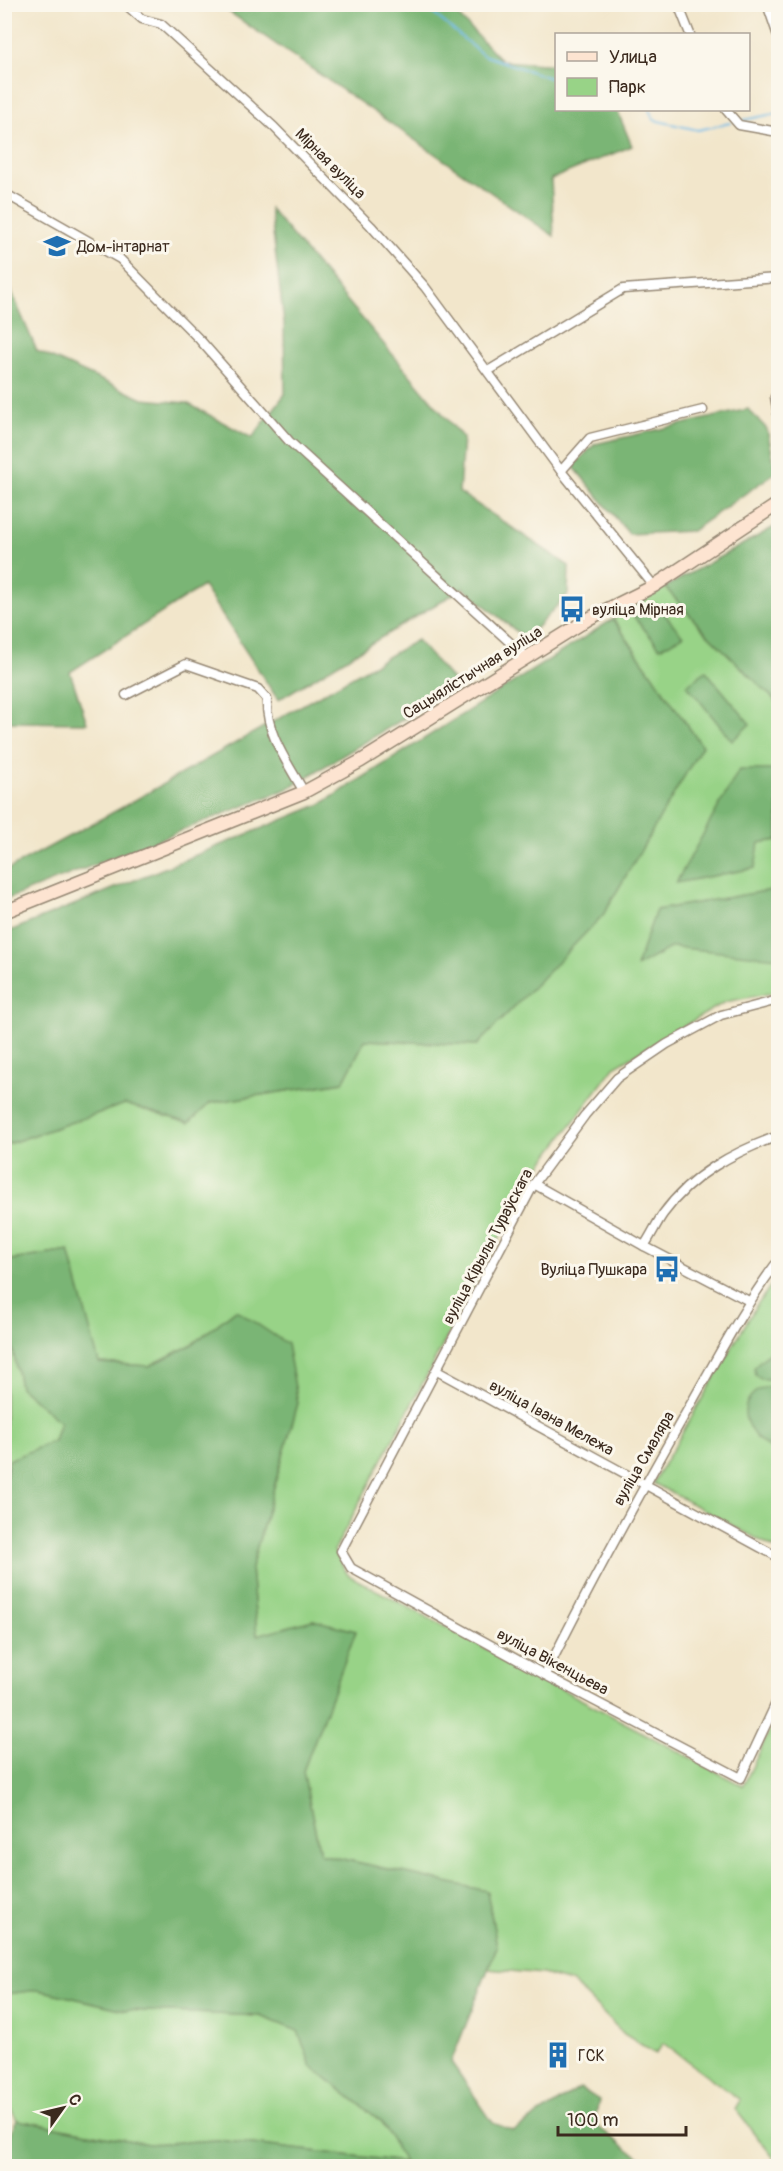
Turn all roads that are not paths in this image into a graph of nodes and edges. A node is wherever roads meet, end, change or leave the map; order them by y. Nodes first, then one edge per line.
1 (125, 4) edge
2 (678, 4) edge
3 (767, 4) edge
4 (690, 33) edge
5 (778, 36) edge
6 (727, 111) edge
7 (778, 132) edge
8 (4, 193) edge
9 (778, 278) edge
10 (488, 371) junction
11 (775, 397) dead end
12 (702, 410) dead end
13 (778, 414) edge
14 (561, 471) junction
15 (778, 504) edge
16 (654, 586) junction
17 (526, 657) junction
18 (126, 695) dead end
19 (304, 792) junction
20 (4, 912) edge
21 (778, 1000) edge
22 (778, 1136) edge
23 (534, 1184) junction
24 (644, 1246) junction
25 (778, 1264) edge
26 (749, 1301) junction
27 (437, 1371) junction
28 (644, 1485) junction
29 (778, 1557) edge
30 (351, 1568) joint
31 (545, 1675) junction
32 (778, 1700) edge

1 - 10 street, Мірная вуліца
2 - 4 street
3 - 5 street
6 - 7 street
8 - 17 street
9 - 10 street
10 - 14 street, Мірная вуліца
11 - 13 street
12 - 14 street
14 - 16 street, Мірная вуліца
15 - 16 main road, Сацыялістычная вуліца
16 - 17 main road, Сацыялістычная вуліца
17 - 19 main road, Сацыялістычная вуліца
18 - 19 street
19 - 20 main road, Сацыялістычная вуліца
21 - 23 street, вуліца Кірылы Тураўскага
22 - 24 street
23 - 24 street
23 - 27 street, вуліца Кірылы Тураўскага
24 - 26 street
25 - 26 street, вуліца Смаляра
26 - 28 street, вуліца Смаляра
27 - 28 street, вуліца Івана Мележа
27 - 30 street, вуліца Кірылы Тураўскага
28 - 29 street, вуліца Івана Мележа
28 - 31 street, вуліца Смаляра
30 - 31 street, вуліца Вікенцьева
31 - 32 street, вуліца Вікенцьева

